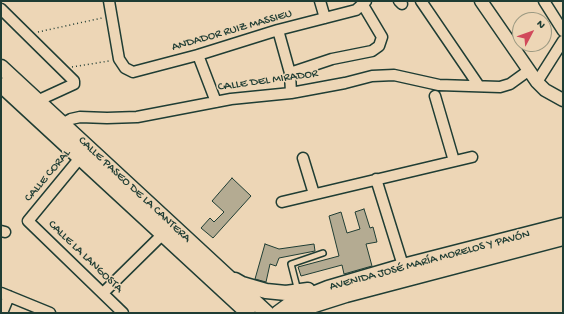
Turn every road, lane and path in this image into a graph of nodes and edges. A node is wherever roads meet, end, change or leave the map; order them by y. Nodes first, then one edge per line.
1 (109, 1) edge
2 (320, 1) edge
3 (421, 1) edge
4 (481, 1) edge
5 (544, 1) edge
6 (364, 3) edge
7 (1, 10) edge
8 (112, 16) junction
9 (325, 18) junction
10 (278, 30) junction
11 (563, 31) edge
12 (29, 37) junction
13 (563, 41) edge
14 (198, 55) junction
15 (559, 56) edge
16 (119, 59) junction
17 (1, 67) edge
18 (528, 71) junction
19 (64, 72) junction
20 (290, 73) junction
21 (537, 82) junction
22 (1, 85) edge
23 (479, 86) junction
24 (291, 93) junction
25 (435, 96) dead end
26 (563, 100) edge
27 (37, 101) junction
28 (216, 102) junction
29 (62, 124) junction
30 (84, 153) junction
31 (472, 157) dead end
32 (303, 158) dead end
33 (454, 161) junction
34 (376, 179) junction
35 (314, 194) junction
36 (282, 202) dead end
37 (28, 221) joint
38 (563, 225) edge
39 (167, 230) junction
40 (563, 238) edge
41 (323, 253) dead end
42 (219, 270) junction
43 (405, 272) junction
44 (103, 293) junction
45 (5, 294) edge
46 (228, 295) junction
47 (302, 302) edge
48 (2, 313) edge
49 (50, 313) edge
50 (123, 313) edge
51 (238, 313) edge
52 (248, 313) edge
53 (267, 313) edge
54 (278, 313) edge

1 - 8 street
2 - 9 street
3 - 23 street
4 - 18 street
5 - 11 street
6 - 9 street, ANDADOR RUIZ MASSIEU
6 - 20 street
7 - 12 street
8 - 12 path
8 - 16 street
9 - 10 street, ANDADOR RUIZ MASSIEU
10 - 14 street, ANDADOR RUIZ MASSIEU
10 - 20 street
12 - 19 street
13 - 15 street
14 - 16 street, ANDADOR RUIZ MASSIEU
14 - 28 street
15 - 21 street
16 - 19 path
17 - 27 main road, CALLE PASEO DE LA CANTERA
18 - 21 street
18 - 23 street, CALLE DEL MIRADOR
19 - 27 street
20 - 24 street
21 - 26 street
22 - 30 main road, CALLE PASEO DE LA CANTERA
23 - 24 street, CALLE DEL MIRADOR
24 - 28 street, CALLE DEL MIRADOR
25 - 33 street
27 - 29 main road, CALLE PASEO DE LA CANTERA
28 - 29 street, CALLE DEL MIRADOR
29 - 30 main road, CALLE PASEO DE LA CANTERA
30 - 37 street, CALLE CORAL
30 - 39 main road, CALLE PASEO DE LA CANTERA
31 - 33 street
32 - 35 street
33 - 34 street
34 - 35 street
34 - 43 street
35 - 36 street
37 - 44 street, CALLE LA LANGOSTA
38 - 43 main road, AVENIDA JOSÉ MARÍA MORELOS Y PAVÓN
39 - 42 main road, CALLE PASEO DE LA CANTERA
39 - 44 street
39 - 46 main road, CALLE PASEO DE LA CANTERA
40 - 43 main road
41 - 47 lane
42 - 47 main road
42 - 53 main road, CALLE PASEO DE LA CANTERA
43 - 47 main road
43 - 47 main road, AVENIDA JOSÉ MARÍA MORELOS Y PAVÓN
44 - 50 street, CALLE LA LANGOSTA
45 - 48 street
45 - 49 street
46 - 51 main road
46 - 52 main road, CALLE PASEO DE LA CANTERA
47 - 54 main road

